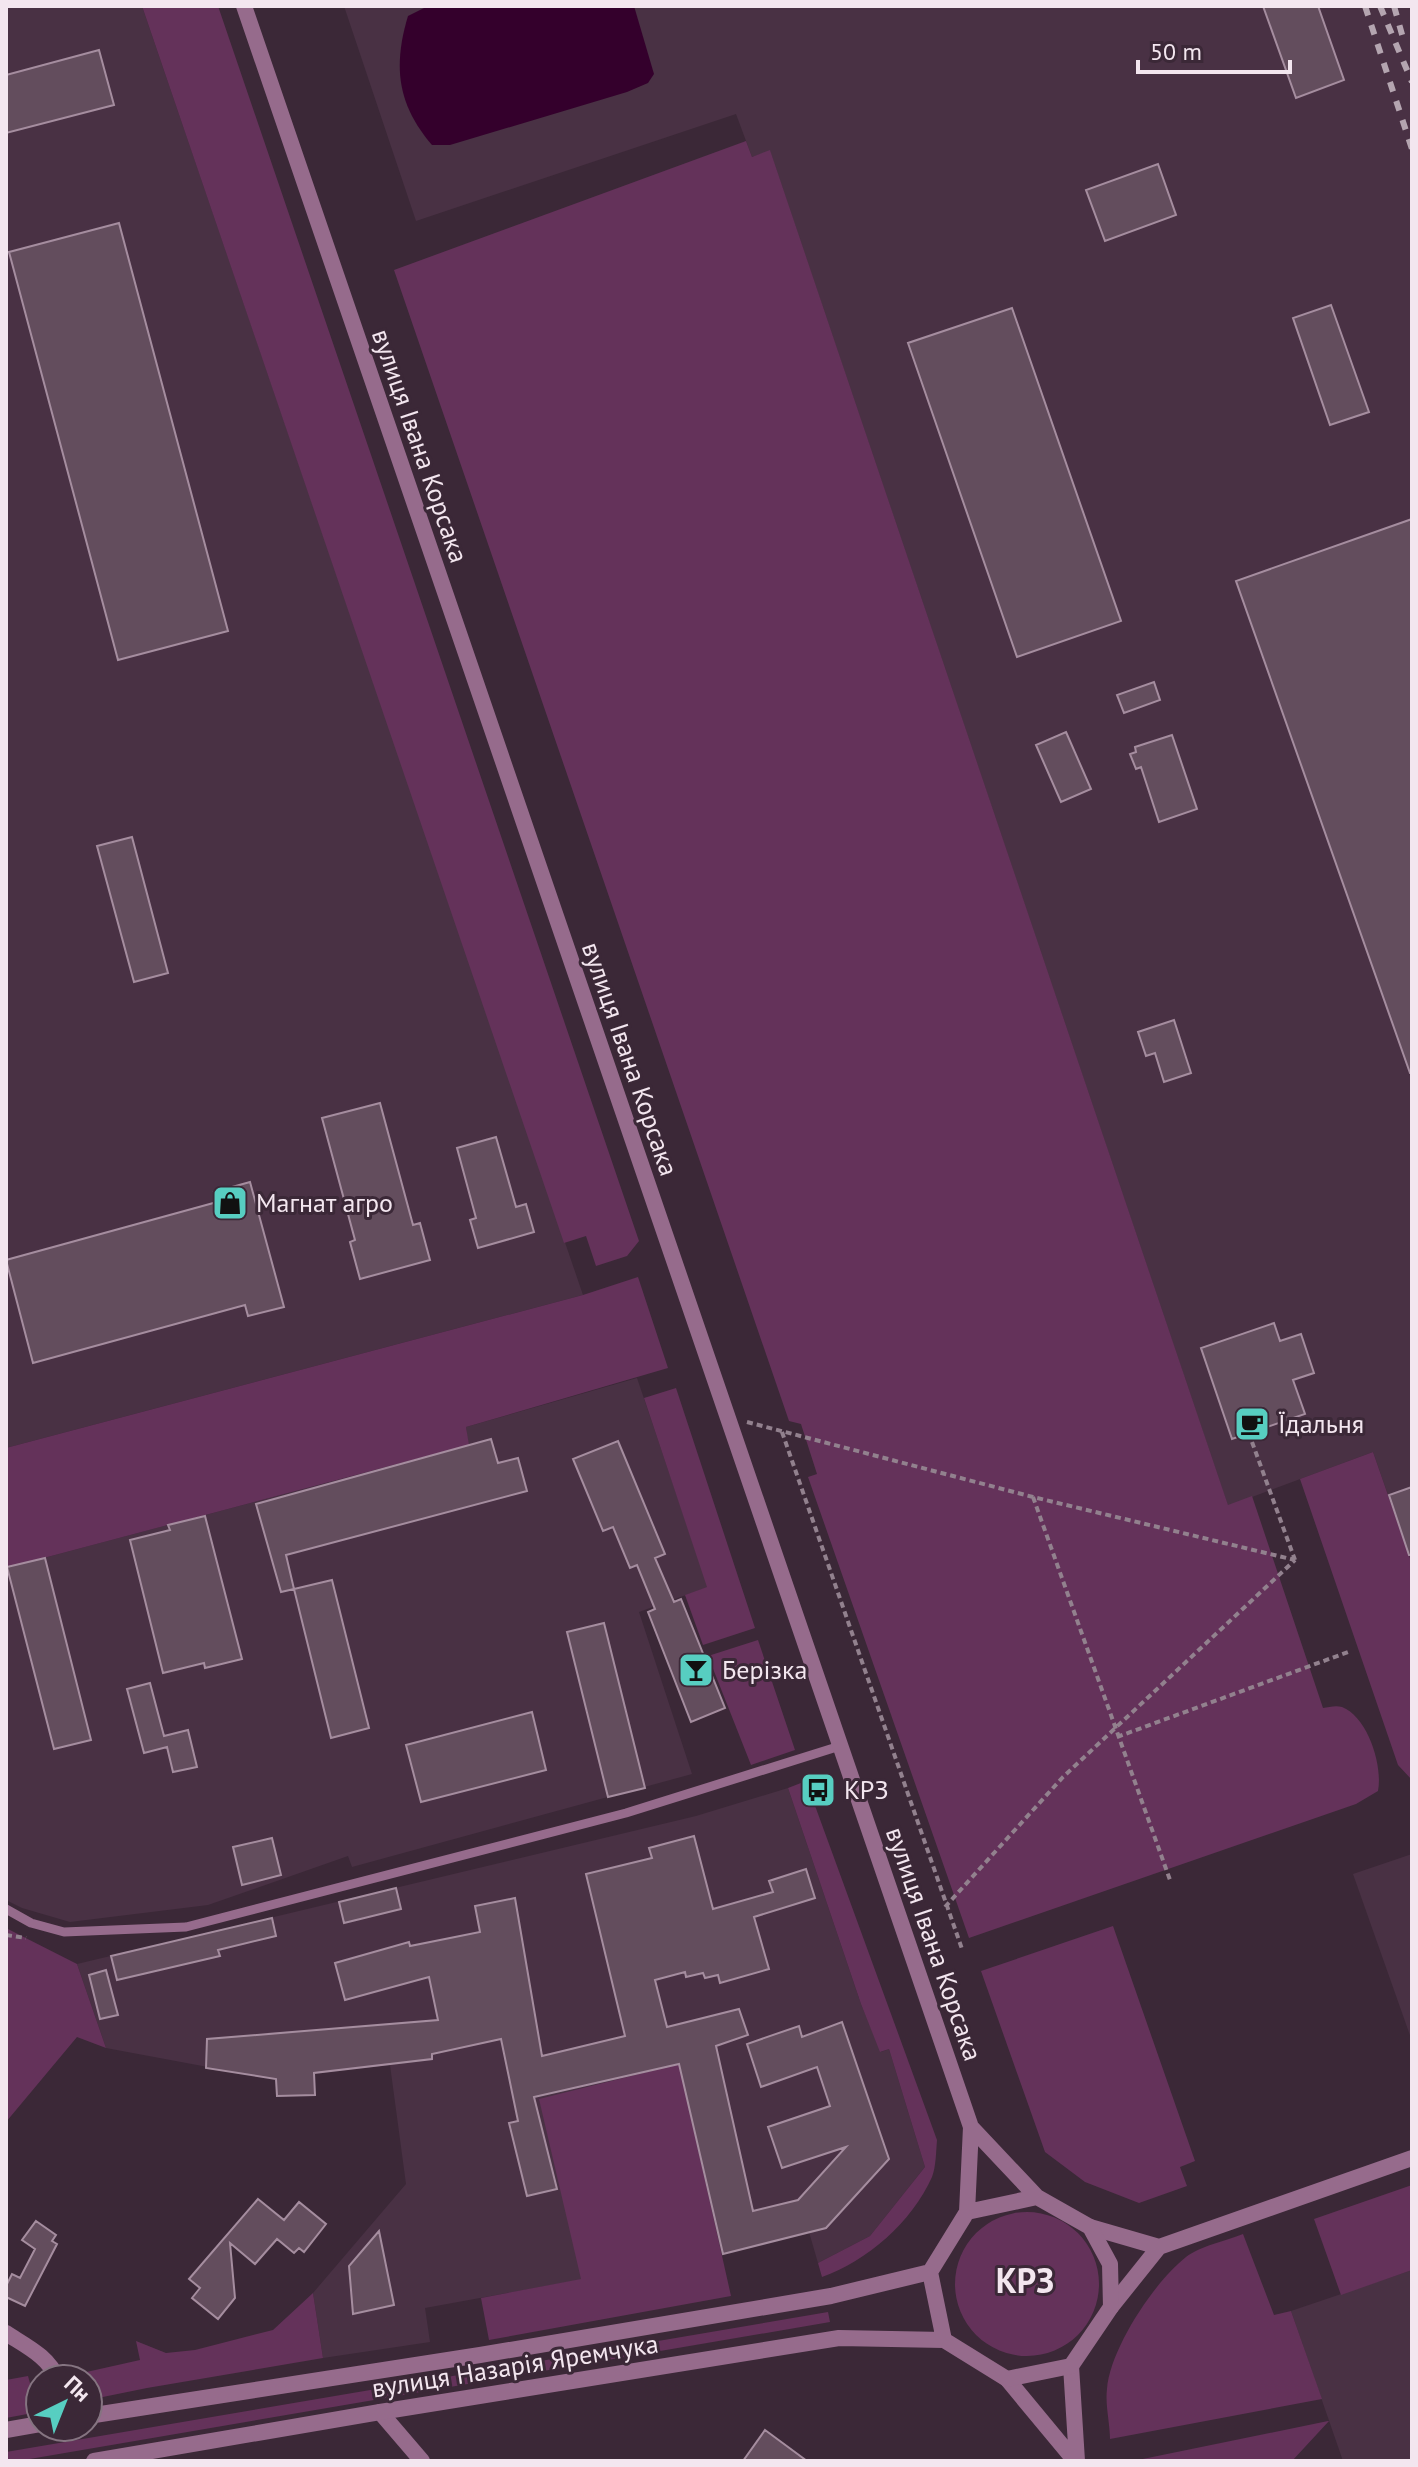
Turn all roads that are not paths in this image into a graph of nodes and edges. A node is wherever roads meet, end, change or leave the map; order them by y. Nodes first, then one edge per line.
1 (244, 6) edge
2 (840, 1746) junction
3 (6, 1909) edge
4 (971, 2127) junction
5 (1412, 2158) edge
6 (1037, 2197) junction
7 (967, 2212) junction
8 (1090, 2227) junction
9 (1159, 2247) junction
10 (930, 2272) junction
11 (1111, 2307) junction
12 (6, 2333) edge
13 (944, 2340) junction
14 (47, 2363) edge
15 (1071, 2366) junction
16 (1007, 2379) junction
17 (380, 2412) junction
18 (104, 2414) edge
19 (94, 2461) edge
20 (422, 2461) edge
21 (1076, 2461) edge

1 - 2 street, вулиця Івана Корсака
2 - 3 lane
2 - 4 street, вулиця Івана Корсака
4 - 6 street
4 - 7 street
5 - 9 street
6 - 7 street
6 - 8 street
7 - 10 street
8 - 9 street
8 - 11 street
9 - 11 street
10 - 13 street
10 - 18 street, вулиця Назарія Яремчука
11 - 15 street
12 - 14 street
13 - 16 street
13 - 17 street, вулиця Назарія Яремчука
15 - 16 street
15 - 21 street
16 - 21 street
17 - 19 street, вулиця Назарія Яремчука
17 - 20 street

